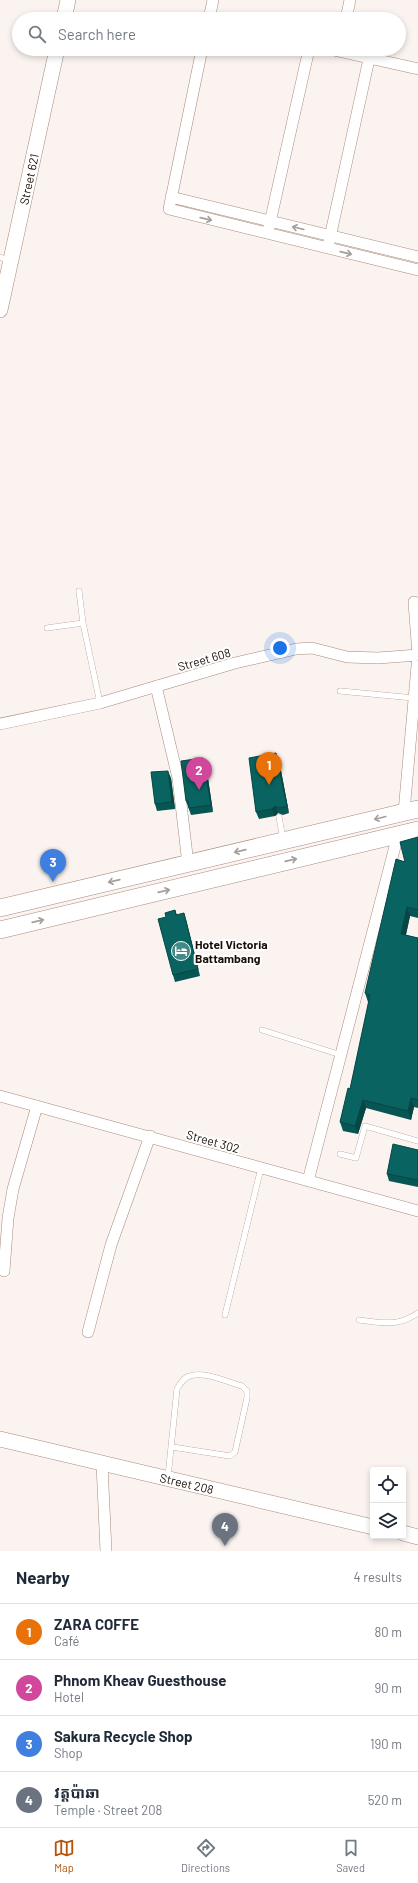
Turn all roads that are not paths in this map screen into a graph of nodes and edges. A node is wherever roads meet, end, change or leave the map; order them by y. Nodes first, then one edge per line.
1 (68, 0) edge
2 (213, 0) edge
3 (350, 0) edge
4 (65, 12) edge
5 (210, 12) edge
6 (347, 12) edge
7 (55, 56) edge
8 (201, 56) edge
9 (307, 56) edge
10 (358, 56) edge
11 (369, 59) junction
12 (418, 69) edge
13 (171, 197) junction
14 (271, 221) junction
15 (268, 234) junction
16 (330, 236) junction
17 (327, 248) junction
18 (418, 257) edge
19 (5, 260) edge
20 (418, 270) edge
21 (0, 310) edge
22 (79, 591) dead end
23 (414, 602) dead end
24 (83, 624) junction
25 (47, 628) dead end
26 (418, 655) edge
27 (156, 686) junction
28 (340, 691) dead end
29 (414, 698) junction
30 (100, 703) junction
31 (0, 724) edge
32 (411, 810) edge
33 (279, 817) edge
34 (418, 830) edge
35 (398, 835) junction
36 (284, 841) junction
37 (188, 864) junction
38 (0, 908) edge
39 (0, 930) edge
40 (262, 1030) dead end
41 (340, 1055) junction
42 (0, 1096) edge
43 (37, 1106) junction
44 (150, 1136) junction
45 (418, 1140) edge
46 (340, 1154) dead end
47 (261, 1168) junction
48 (308, 1181) junction
49 (418, 1211) edge
50 (4, 1271) dead end
51 (418, 1313) edge
52 (226, 1315) dead end
53 (359, 1320) dead end
54 (88, 1332) dead end
55 (0, 1439) edge
56 (172, 1447) junction
57 (102, 1464) junction
58 (168, 1480) junction
59 (370, 1526) edge
60 (406, 1535) edge
61 (418, 1537) edge
62 (106, 1551) edge

1 - 4 street
2 - 5 street
3 - 6 street
7 - 19 street, Street 621
8 - 13 street
9 - 14 street
10 - 11 street
11 - 12 street
11 - 16 street
13 - 14 street
13 -> 15 street
14 - 15 street
16 -> 14 street
15 - 17 street
16 - 17 street
16 - 18 street
17 -> 20 street
19 - 21 street, Street 621
22 - 24 lane
23 - 26 street
24 - 25 lane
24 - 30 lane
26 - 27 street, Street 608
26 - 29 street
27 - 30 street, Street 608
27 - 37 street
28 - 29 lane
29 - 32 street
30 - 31 street, Street 608
32 -> 36 main road
33 - 36 lane
34 - 35 main road
39 -> 35 main road
35 - 41 street
36 -> 37 main road
37 -> 38 main road
40 - 41 lane
41 - 48 street
42 - 43 street, Street 302
43 - 44 street, Street 302
43 - 50 street
44 - 47 street, Street 302
44 - 54 street
45 - 46 lane
47 - 48 street, Street 302
47 - 52 lane
48 - 49 street, Street 302
51 - 53 lane
55 - 57 street, Street 208
56 - 56 lane
56 - 58 lane
57 - 58 street, Street 208
57 - 62 street
58 - 59 street, Street 208
60 - 61 street

